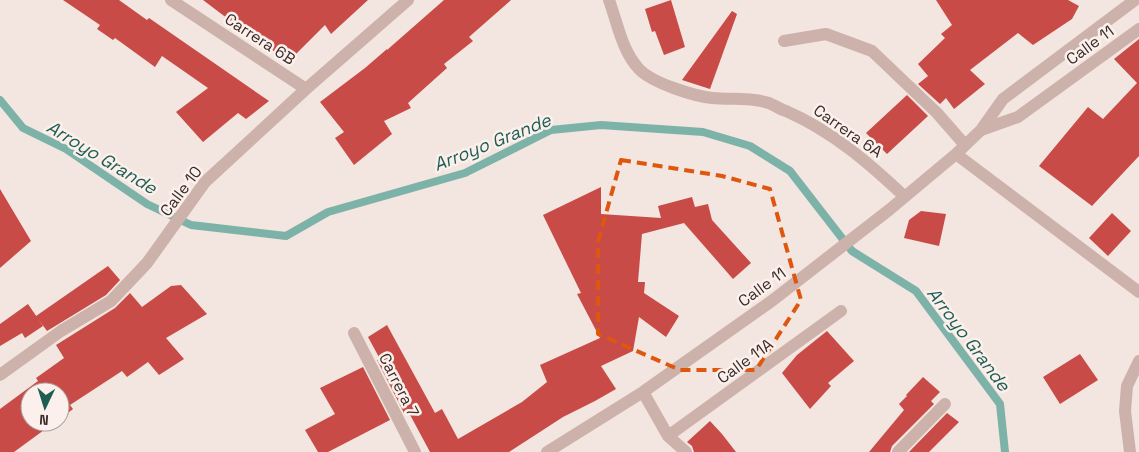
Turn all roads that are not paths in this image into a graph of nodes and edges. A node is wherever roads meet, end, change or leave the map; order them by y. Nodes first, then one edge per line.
1 (171, 0) edge
2 (408, 0) edge
3 (609, 0) edge
4 (1135, 1) edge
5 (1139, 29) edge
6 (784, 40) dead end
7 (306, 89) junction
8 (981, 130) junction
9 (961, 149) junction
10 (905, 197) junction
11 (1139, 292) edge
12 (841, 311) dead end
13 (354, 333) dead end
14 (1139, 361) edge
15 (0, 375) edge
16 (643, 392) junction
17 (945, 404) dead end
18 (668, 436) junction
19 (415, 452) edge
20 (547, 452) edge
21 (686, 452) edge
22 (898, 452) edge
23 (1130, 452) edge

1 - 7 street, Carrera 6B
2 - 7 street, Calle 10
3 - 10 street, Carrera 6A
4 - 8 street, Calle 11
5 - 8 street, Calle 11
6 - 9 street
7 - 15 street, Calle 10
8 - 9 street, Calle 11
9 - 10 street, Calle 11
9 - 11 street
10 - 16 street, Calle 11
12 - 18 street, Calle 11A
13 - 19 street, Carrera 7
14 - 23 street
16 - 18 street
16 - 20 street, Calle 11
17 - 22 street
18 - 21 street

